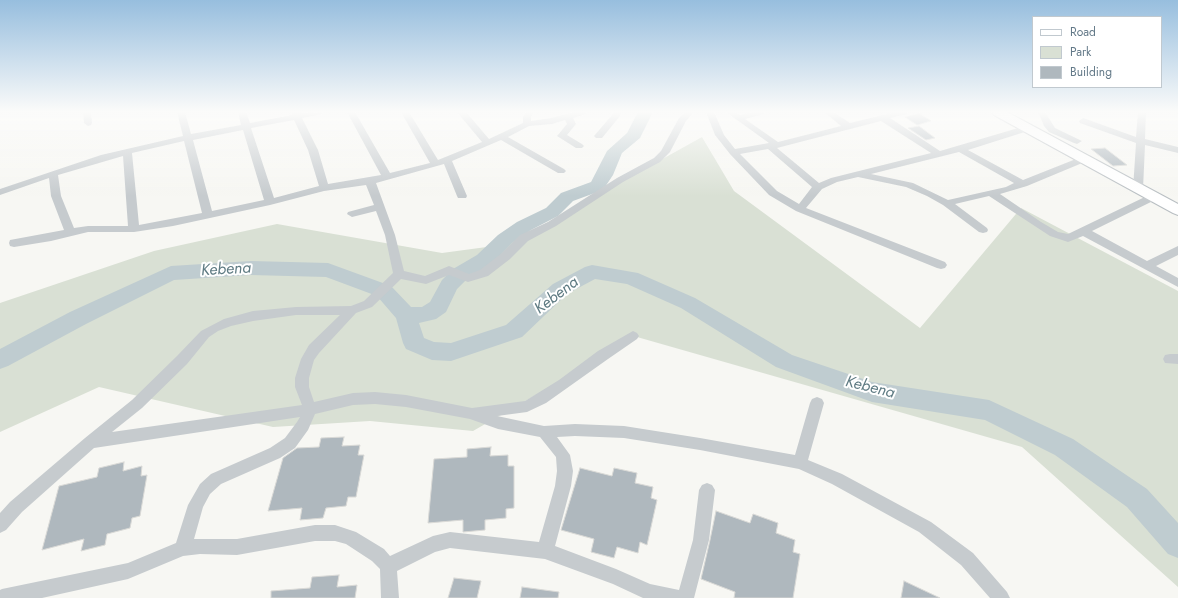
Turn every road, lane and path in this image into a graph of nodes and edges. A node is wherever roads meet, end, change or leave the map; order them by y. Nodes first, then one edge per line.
1 (179, 140) edge
2 (188, 140) edge
3 (251, 140) edge
4 (308, 140) edge
5 (366, 140) edge
6 (422, 140) edge
7 (485, 140) edge
8 (495, 140) edge
9 (507, 140) edge
10 (569, 140) edge
11 (671, 140) edge
12 (724, 140) edge
13 (765, 140) edge
14 (797, 140) edge
15 (917, 140) edge
16 (989, 140) edge
17 (1050, 140) edge
18 (1137, 140) edge
19 (1140, 141) junction
20 (488, 143) junction
21 (579, 146) dead end
22 (773, 146) junction
23 (960, 149) junction
24 (1178, 150) edge
25 (127, 152) junction
26 (733, 152) junction
27 (938, 154) junction
28 (1084, 159) junction
29 (447, 160) junction
30 (436, 164) junction
31 (561, 172) dead end
32 (53, 173) junction
33 (855, 174) junction
34 (387, 177) junction
35 (370, 181) junction
36 (1023, 184) junction
37 (818, 187) junction
38 (324, 188) junction
39 (1138, 189) junction
40 (3, 191) edge
41 (991, 193) junction
42 (462, 196) dead end
43 (1154, 197) junction
44 (270, 202) junction
45 (947, 203) junction
46 (380, 208) junction
47 (800, 208) junction
48 (1178, 210) edge
49 (352, 214) dead end
50 (208, 215) junction
51 (134, 228) junction
52 (983, 230) dead end
53 (1083, 231) junction
54 (70, 232) junction
55 (14, 243) dead end
56 (1178, 250) edge
57 (941, 265) dead end
58 (1147, 266) junction
59 (399, 274) junction
60 (1178, 283) edge
61 (352, 310) junction
62 (632, 336) dead end
63 (817, 403) dead end
64 (310, 409) junction
65 (471, 413) junction
66 (544, 432) junction
67 (90, 442) junction
68 (800, 463) junction
69 (707, 490) dead end
70 (0, 525) edge
71 (183, 548) junction
72 (545, 551) junction
73 (388, 566) junction
74 (646, 595) edge
75 (2, 598) edge
76 (390, 598) edge
77 (678, 598) edge
78 (685, 598) edge
79 (1001, 598) edge

1 - 25 street
2 - 50 street
3 - 44 street
4 - 38 street
5 - 34 street
6 - 30 street
7 - 20 street
8 - 20 street
9 - 31 street
10 - 21 street
11 - 59 street
12 - 26 street
13 - 22 street
14 - 22 street
15 - 27 street
16 - 23 street
17 - 28 main road
18 - 19 street
19 - 24 street
19 - 39 street
20 - 29 street
22 - 26 street
22 - 37 street
23 - 27 street
23 - 36 street
25 - 32 street
25 - 51 street
26 - 47 street
27 - 33 street
28 - 36 street
28 - 39 main road
29 - 30 street
29 - 42 street
30 - 34 street
32 - 40 street
32 - 54 street
33 - 37 street
33 - 45 street
34 - 35 street
35 - 38 street
35 - 46 street
36 - 41 street
37 - 47 street
38 - 44 street
39 - 43 main road
41 - 45 street
41 - 53 street
43 - 48 main road
43 - 53 street
44 - 50 street
45 - 52 street
46 - 49 street
46 - 59 street
47 - 57 street
50 - 51 street
51 - 54 street
53 - 58 street
54 - 55 street
56 - 58 street
58 - 60 street
59 - 61 street
61 - 64 street
61 - 67 street
62 - 65 street
63 - 68 street
64 - 65 street
64 - 67 street
64 - 71 street
65 - 66 street
66 - 68 street
66 - 72 street
67 - 70 street
68 - 79 street
69 - 78 street
71 - 73 street
71 - 75 street
72 - 73 street
72 - 74 street
73 - 76 street
74 - 77 street

